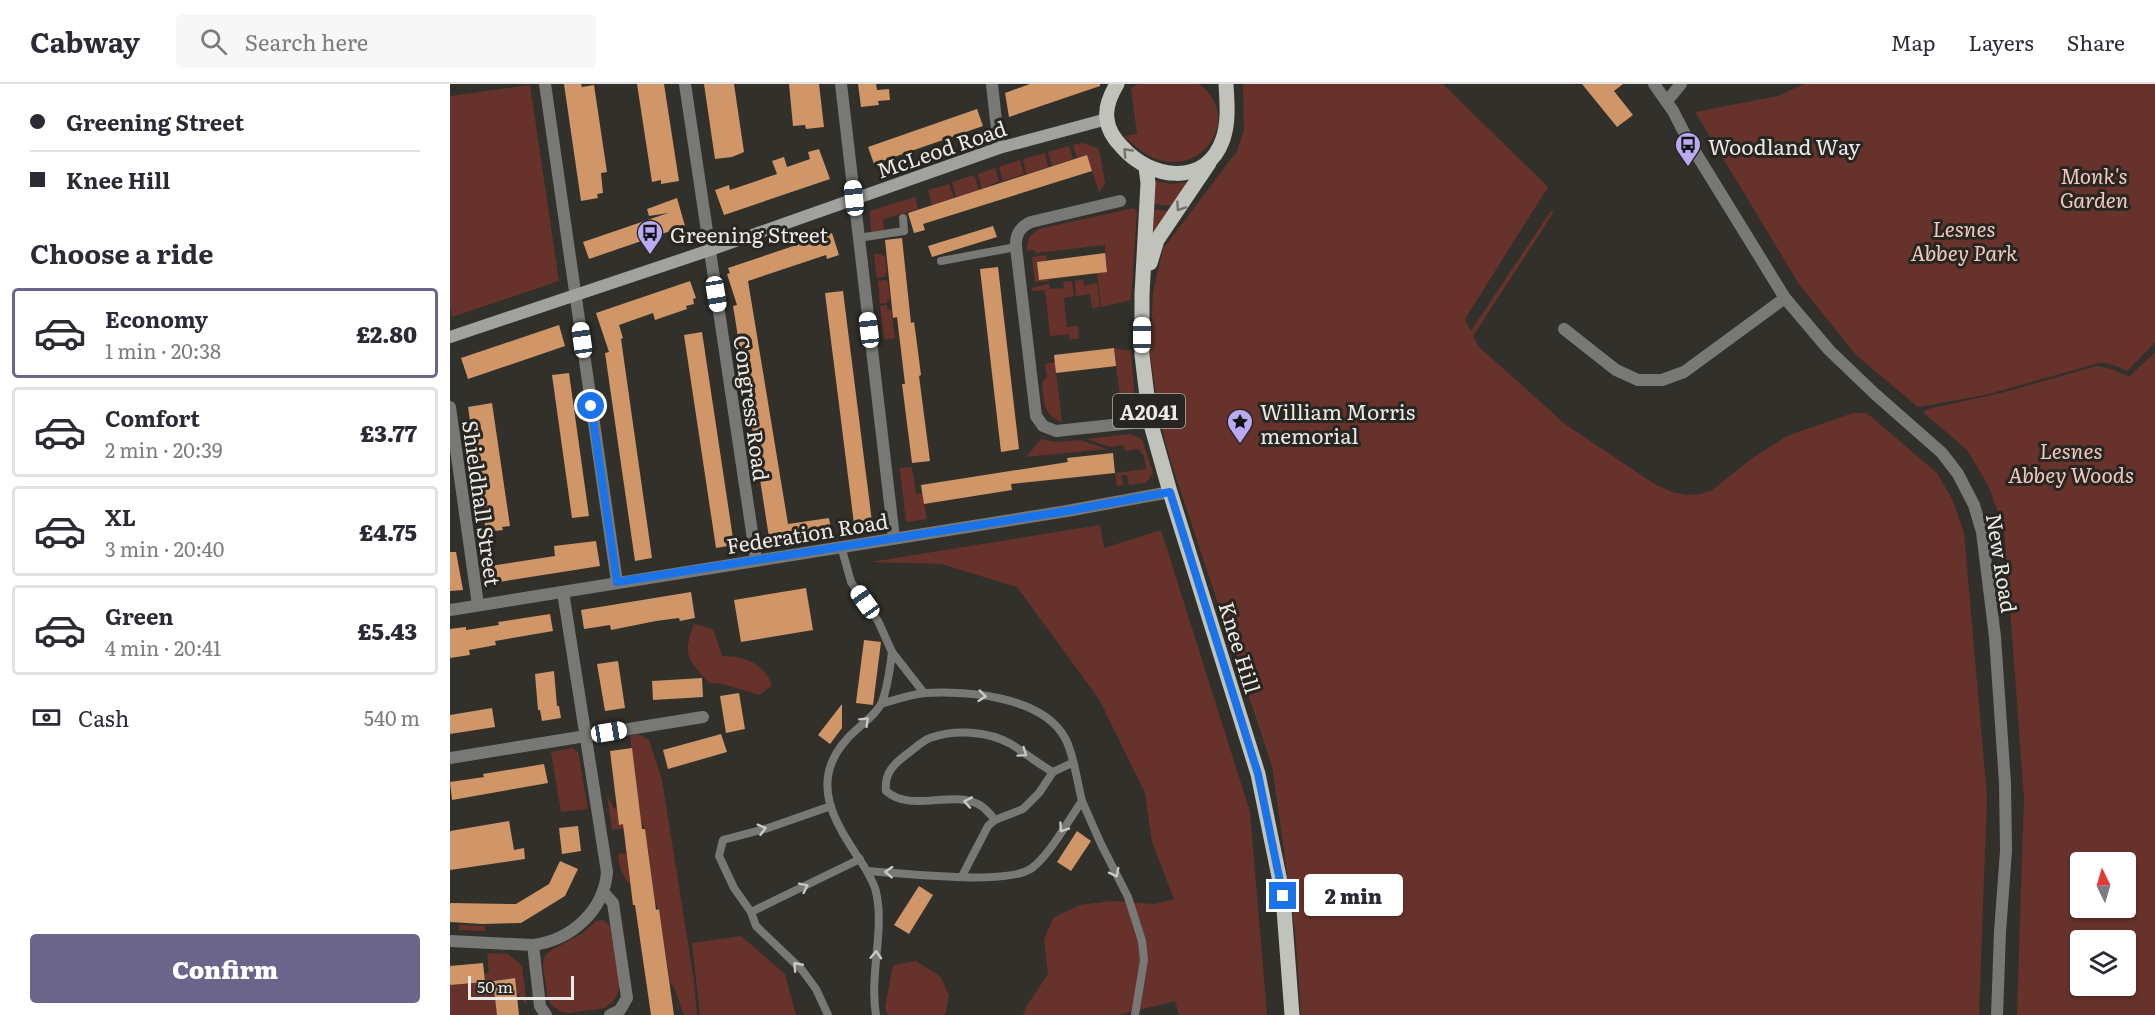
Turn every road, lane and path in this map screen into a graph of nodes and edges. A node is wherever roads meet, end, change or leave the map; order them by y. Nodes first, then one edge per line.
1 (545, 84) edge
2 (685, 84) edge
3 (841, 84) edge
4 (992, 84) edge
5 (1117, 84) edge
6 (1654, 84) edge
7 (1681, 84) edge
8 (1223, 87) edge
9 (1667, 101) junction
10 (1107, 119) junction
11 (999, 148) junction
12 (1212, 158) junction
13 (1146, 167) junction
14 (854, 198) junction
15 (1120, 201) dead end
16 (903, 218) dead end
17 (858, 238) junction
18 (1016, 247) junction
19 (710, 250) junction
20 (941, 261) dead end
21 (1142, 294) junction
22 (575, 296) junction
23 (1785, 298) junction
24 (1564, 329) dead end
25 (450, 338) edge
26 (450, 407) edge
27 (1150, 421) junction
28 (1170, 492) junction
29 (894, 538) junction
30 (841, 546) junction
31 (756, 559) junction
32 (617, 582) junction
33 (563, 592) junction
34 (478, 605) junction
35 (450, 610) edge
36 (892, 652) junction
37 (924, 693) junction
38 (881, 704) junction
39 (704, 717) dead end
40 (585, 736) junction
41 (450, 758) edge
42 (1072, 763) junction
43 (1053, 772) junction
44 (1082, 801) junction
45 (831, 806) junction
46 (995, 820) junction
47 (860, 859) junction
48 (867, 871) junction
49 (962, 876) junction
50 (603, 892) junction
51 (751, 912) junction
52 (450, 941) edge
53 (533, 945) junction
54 (546, 1015) edge
55 (610, 1015) edge
56 (828, 1015) edge
57 (875, 1015) edge
58 (1135, 1015) edge
59 (1292, 1015) edge
60 (1997, 1015) edge

1 - 22 street
2 - 19 street, Congress Road
3 - 14 street
4 - 11 street
5 - 10 main road
6 - 9 street, New Road
7 - 9 street
8 - 12 main road, Knee Hill / A2041
9 - 23 street, New Road
10 - 11 main road, McLeod Road
13 -> 10 main road
11 - 14 main road, McLeod Road
12 - 13 main road
12 -> 21 main road, Knee Hill / A2041
13 - 21 main road, Knee Hill / A2041
14 - 17 street
14 - 19 main road, McLeod Road
15 - 18 street
16 - 17 lane
17 - 29 street
18 - 20 lane
18 - 27 street
19 - 22 main road, McLeod Road
19 - 31 street, Congress Road
21 - 27 main road, Knee Hill / A2041
22 - 25 main road, McLeod Road
22 - 32 street
23 - 24 street
23 - 60 street, New Road
26 - 34 street, Shieldhall Street
27 - 28 main road, Knee Hill / A2041
28 - 29 street, Federation Road
28 - 59 main road, Knee Hill / A2041
29 - 30 street, Federation Road
30 - 31 street, Federation Road
30 - 36 lane
31 - 32 street, Federation Road
32 - 33 street, Federation Road
33 - 34 street, Federation Road
33 - 40 street
34 - 35 street, Federation Road
36 - 37 lane
36 - 38 lane
37 - 38 lane
37 -> 42 lane
45 -> 38 lane
39 - 40 street
40 - 41 street
40 - 50 street
42 - 43 lane
42 - 44 lane
43 - 46 lane
46 -> 43 lane
44 -> 49 lane
44 -> 58 lane
45 - 47 lane
51 -> 45 lane
46 - 49 lane
47 - 48 lane
51 -> 47 lane
49 -> 48 lane
57 -> 48 lane
50 - 53 street
50 - 55 street
56 -> 51 lane
52 - 53 street
53 - 54 street

